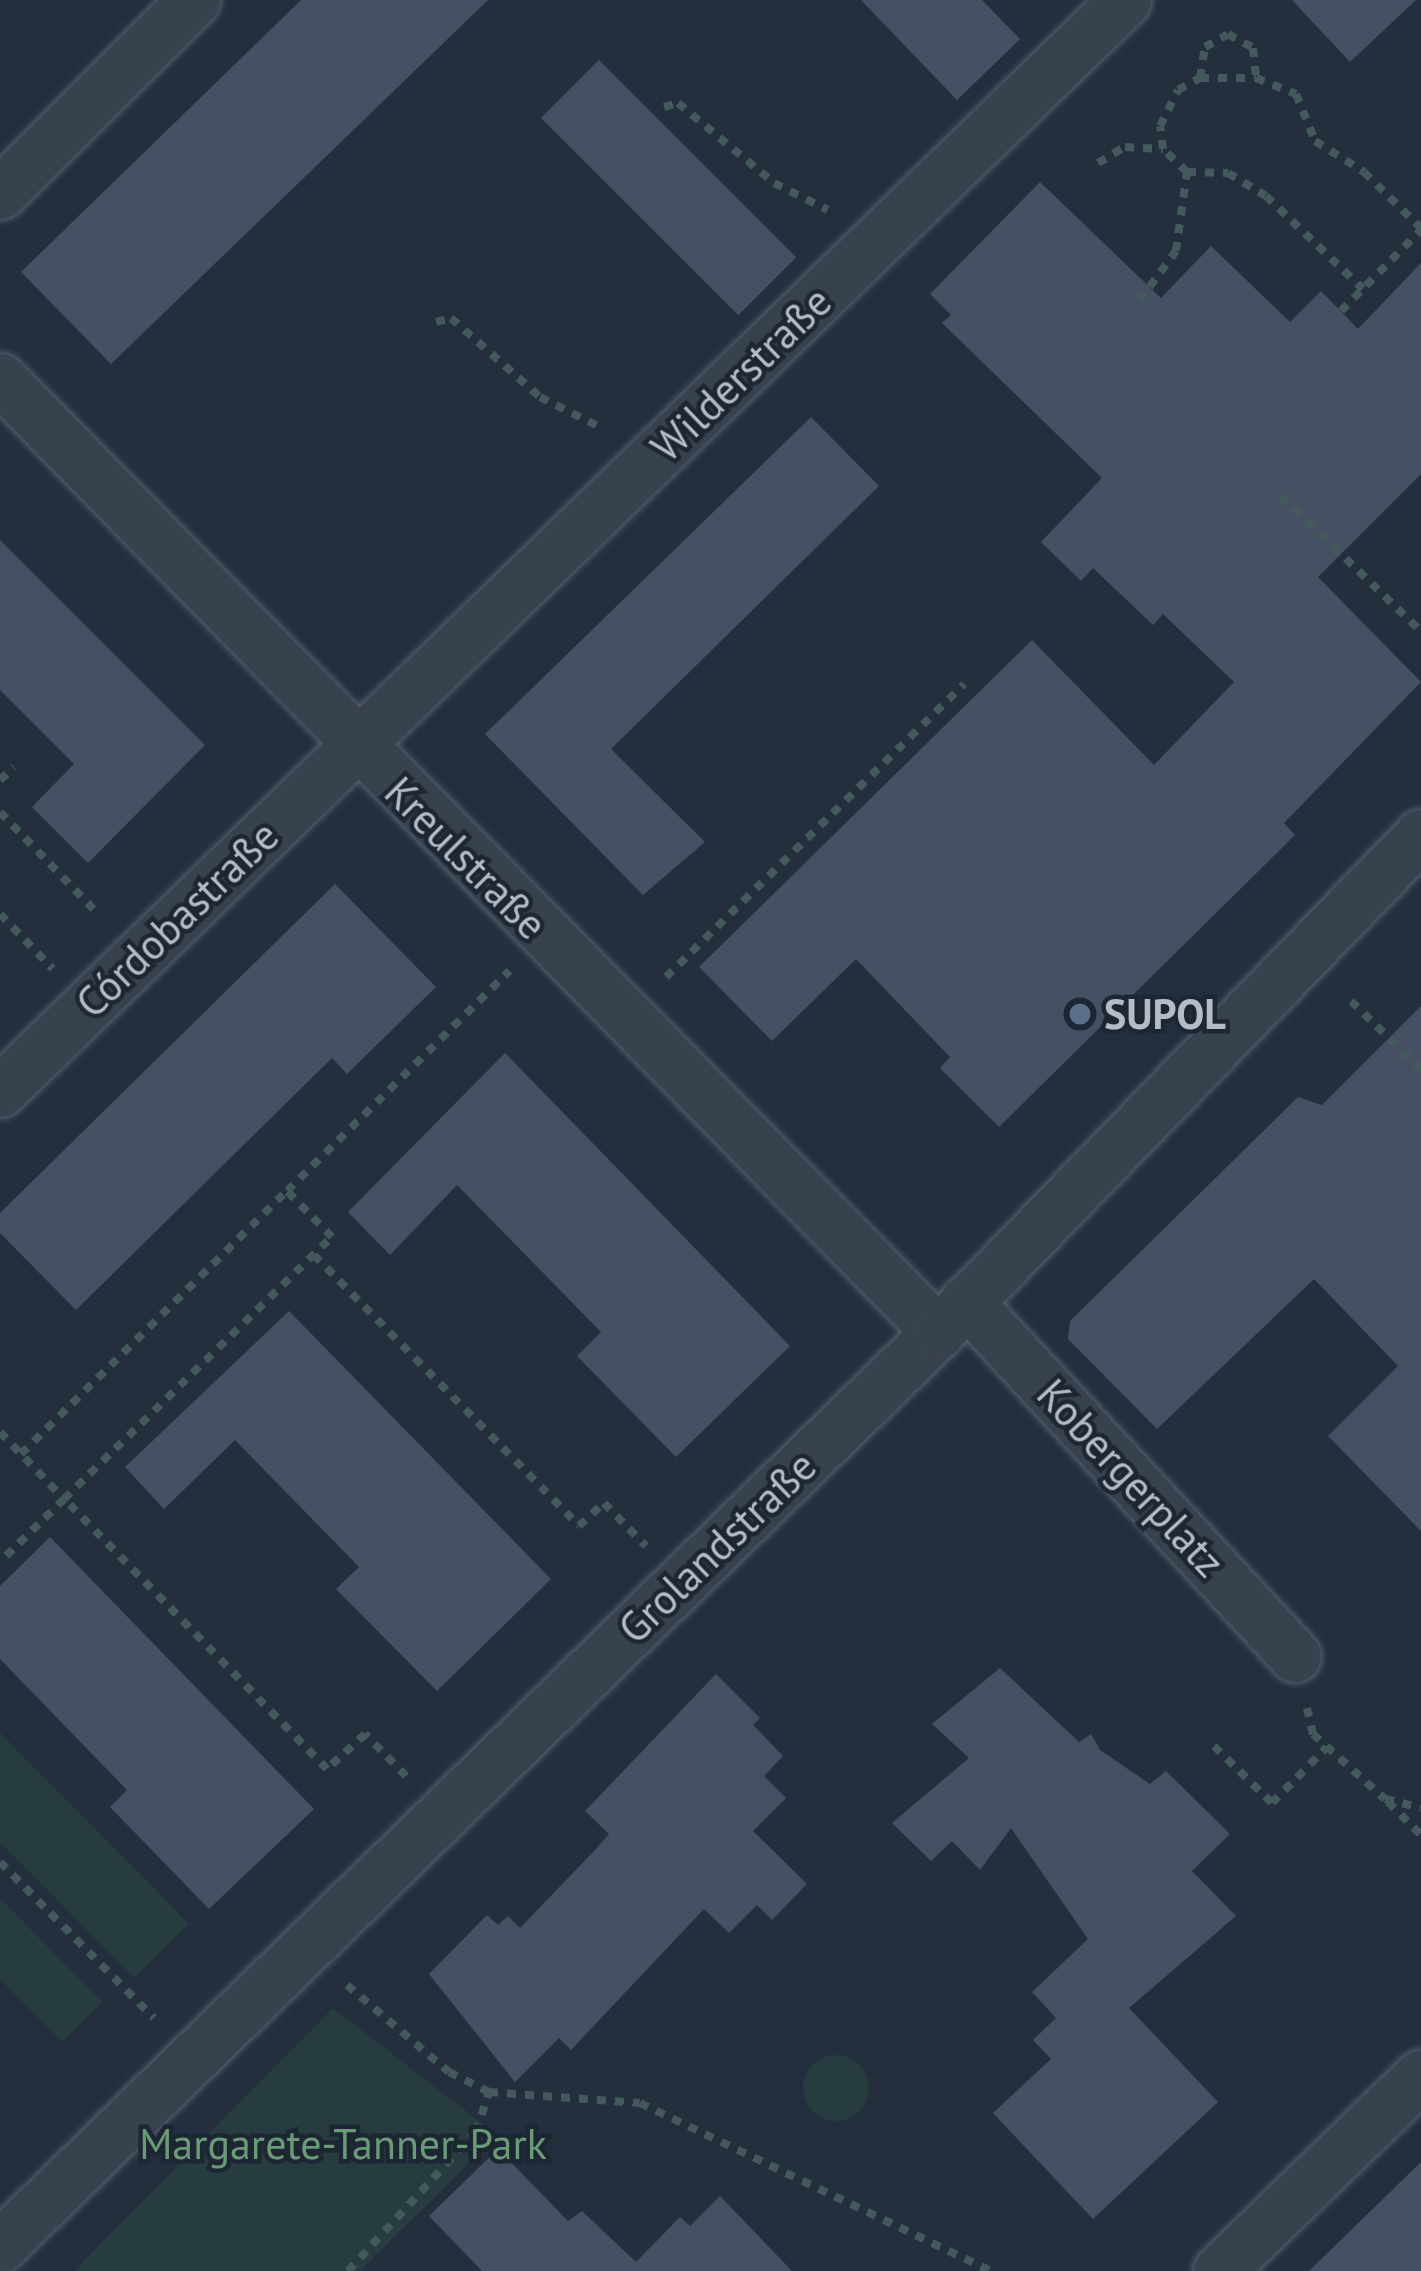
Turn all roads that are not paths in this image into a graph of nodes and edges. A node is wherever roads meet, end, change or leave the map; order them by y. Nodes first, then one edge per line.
1 (194, 0) edge
2 (1125, 0) edge
3 (0, 193) edge
4 (0, 379) edge
5 (356, 747) junction
6 (1421, 836) edge
7 (0, 1091) edge
8 (952, 1316) junction
9 (1295, 1656) road end
10 (1421, 2075) edge
11 (0, 2246) edge
12 (1219, 2271) edge

1 - 3 street
2 - 5 street, Wilderstraße
4 - 5 street, Kreulstraße
5 - 7 street, Córdobastraße
5 - 8 street, Kreulstraße
6 - 8 street, Grolandstraße
8 - 9 street, Kobergerplatz
8 - 11 street, Grolandstraße
10 - 12 street

